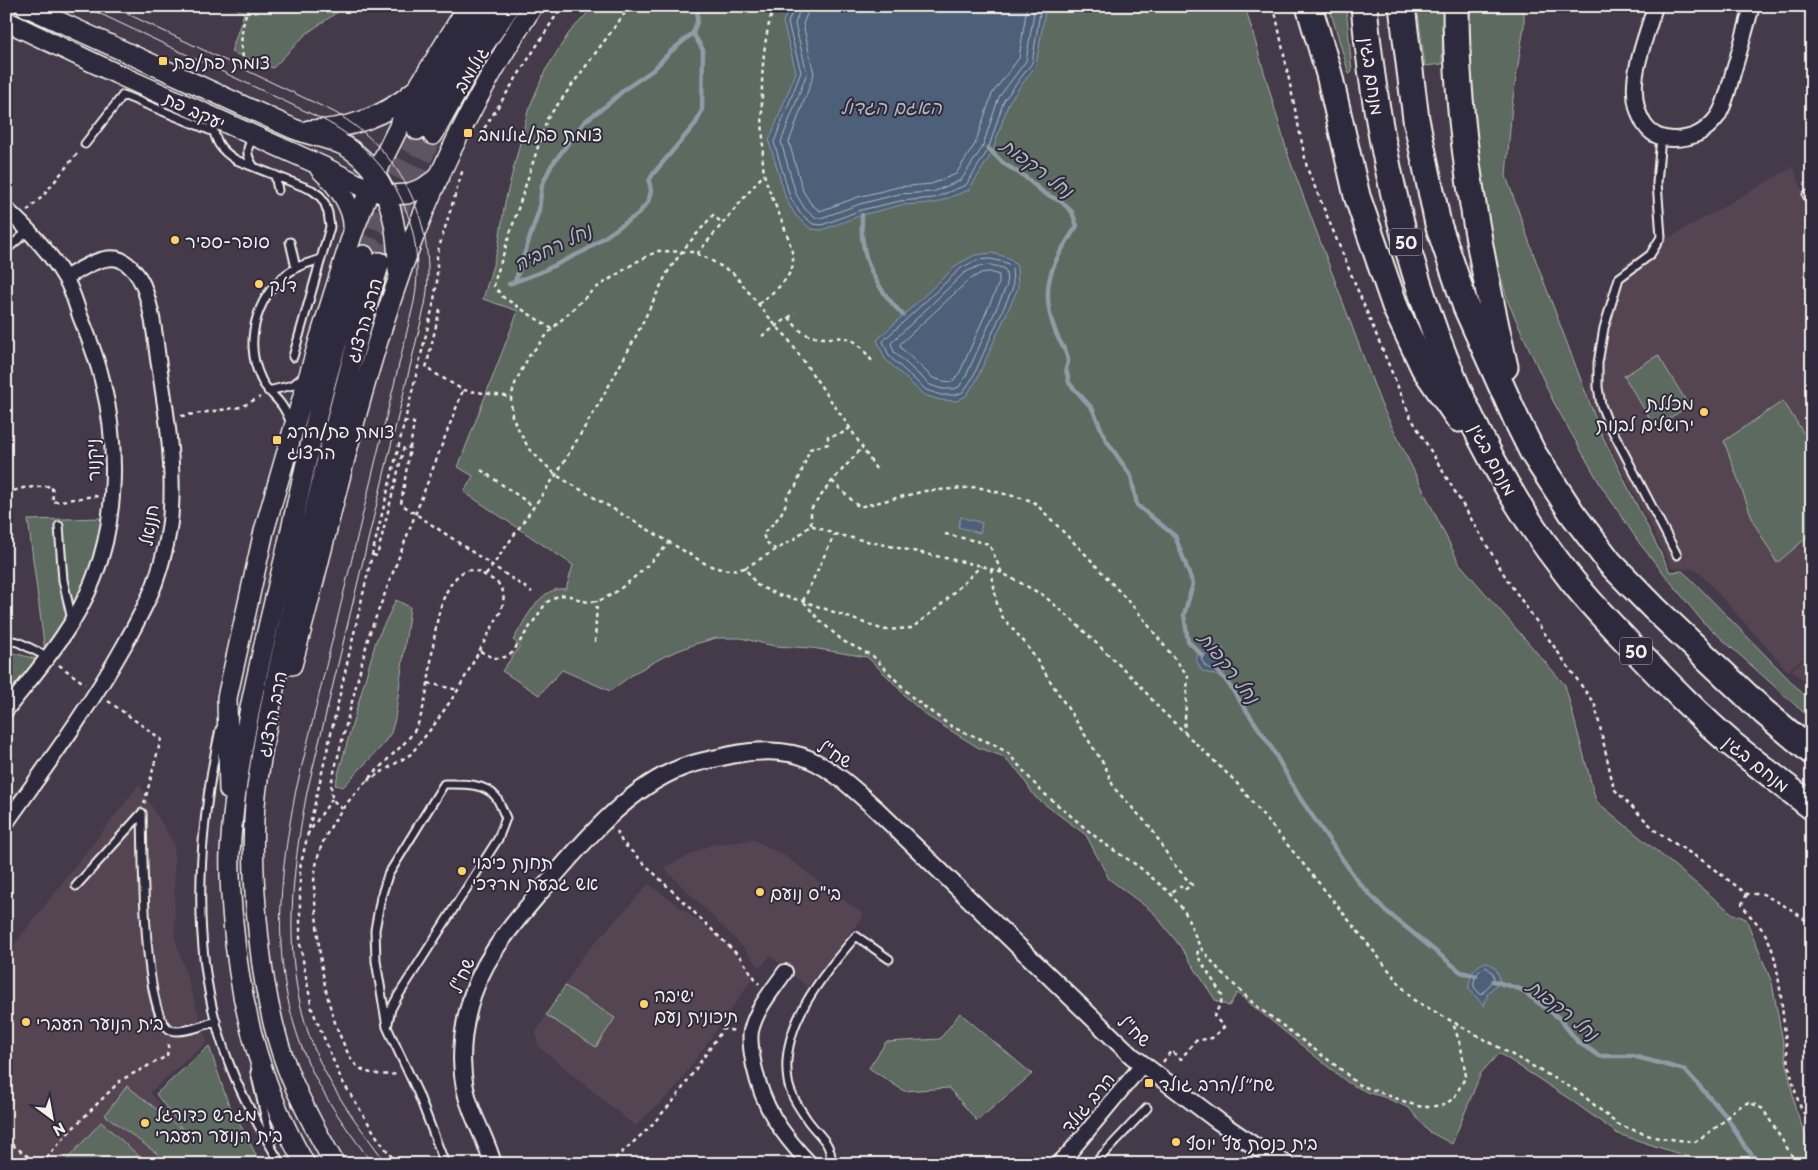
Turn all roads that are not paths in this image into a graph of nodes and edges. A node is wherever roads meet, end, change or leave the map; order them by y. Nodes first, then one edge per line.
1 (25, 6) edge
2 (468, 6) edge
3 (487, 6) edge
4 (510, 6) edge
5 (533, 6) edge
6 (1309, 6) edge
7 (1364, 6) edge
8 (1402, 6) edge
9 (1456, 6) edge
10 (1655, 6) edge
11 (1752, 6) edge
12 (11, 27) edge
13 (420, 84) junction
14 (211, 124) junction
15 (294, 129) junction
16 (1661, 137) junction
17 (255, 138) junction
18 (85, 144) road end
19 (302, 157) junction
20 (254, 168) junction
21 (275, 175) junction
22 (440, 176) junction
23 (377, 186) junction
24 (278, 190) dead end
25 (1807, 195) dead end
26 (1812, 204) edge
27 (6, 209) edge
28 (28, 231) junction
29 (352, 235) junction
30 (290, 242) dead end
31 (6, 250) edge
32 (321, 258) junction
33 (296, 268) junction
34 (66, 278) junction
35 (398, 280) junction
36 (293, 357) dead end
37 (310, 372) junction
38 (268, 391) junction
39 (1518, 423) junction
40 (294, 431) junction
41 (1494, 464) junction
42 (59, 526) dead end
43 (1677, 554) dead end
44 (72, 622) junction
45 (6, 640) edge
46 (48, 657) junction
47 (226, 698) junction
48 (6, 710) edge
49 (1812, 752) edge
50 (262, 759) junction
51 (1812, 807) edge
52 (6, 824) edge
53 (232, 826) junction
54 (76, 886) dead end
55 (888, 959) dead end
56 (785, 972) dead end
57 (216, 1022) junction
58 (387, 1027) junction
59 (250, 1029) junction
60 (1143, 1064) junction
61 (1147, 1108) dead end
62 (483, 1135) junction
63 (274, 1152) junction
64 (1060, 1163) edge
65 (280, 1164) edge
66 (305, 1164) edge
67 (335, 1164) edge
68 (446, 1164) edge
69 (493, 1164) edge
70 (501, 1164) edge
71 (810, 1164) edge
72 (831, 1164) edge
73 (1094, 1164) edge
74 (1286, 1164) edge

1 - 15 main road, יעקב פת
2 - 13 main road
3 - 4 main road, גולומב
5 - 22 main road
6 - 41 highway
7 - 41 highway, מנחם בגין / 50
8 - 39 highway, מנחם בגין / 50
9 - 39 highway
10 - 16 street
11 - 16 street
12 - 14 main road, יעקב פת
13 - 15 main road
13 - 23 main road
14 - 17 main road, יעקב פת
14 - 18 lane
14 - 20 lane
15 - 23 main road, יעקב פת
16 - 43 lane
17 - 19 main road, יעקב פת
17 - 20 lane
19 - 23 main road, יעקב פת
19 - 29 main road
20 - 21 lane
21 - 24 lane
21 - 32 lane
22 - 23 main road, יעקב פת
22 - 35 main road
23 - 29 main road
23 - 35 main road, יעקב פת
25 - 26 lane
27 - 28 street, ניקנור
28 - 31 lane
28 - 34 street, ניקנור
29 - 37 main road
30 - 33 lane
32 - 33 lane
32 - 36 lane
33 - 38 lane
34 - 44 street, ניקנור
34 - 52 street, חננאל
35 - 50 main road
37 - 38 lane
37 - 40 main road
38 - 40 lane
39 - 49 highway, מנחם בגין / 50
40 - 47 main road
41 - 51 highway, מנחם בגין / 50
42 - 44 lane
44 - 46 street, ניקנור
45 - 46 lane
46 - 48 street, ניקנור
47 - 53 main road
47 - 57 lane, הרב הרצוג
50 - 53 main road, הרב הרצוג
50 - 67 main road, הרב הרצוג
53 - 59 main road, הרב הרצוג
54 - 57 lane
55 - 72 lane
56 - 71 street
57 - 63 lane, הרב הרצוג
58 - 58 lane
58 - 68 lane
59 - 63 lane, הרב הרצוג
59 - 66 main road, הרב הרצוג
60 - 62 street, שח"ל
60 - 64 street, הרב גולד
60 - 74 street, שח"ל
61 - 73 lane
62 - 69 street, שח"ל
62 - 70 street, שח"ל
63 - 65 lane, הרב הרצוג

